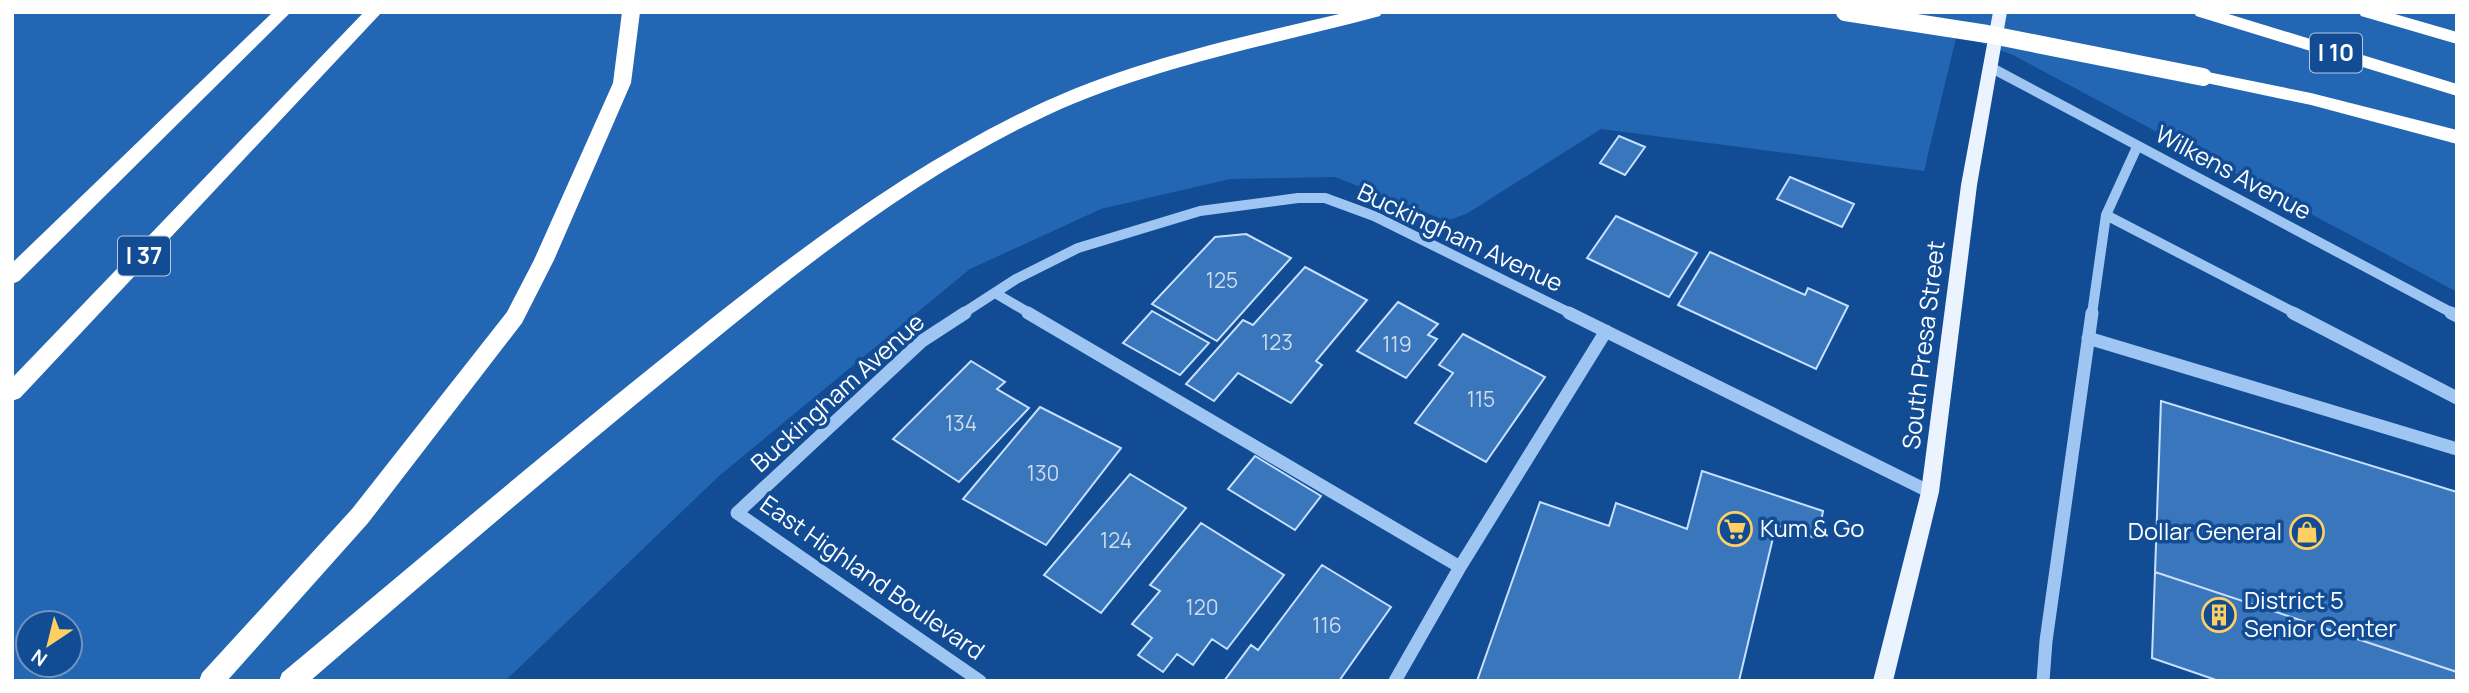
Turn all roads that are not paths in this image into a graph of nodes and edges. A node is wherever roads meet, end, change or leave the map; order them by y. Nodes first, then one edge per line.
1 (283, 12) edge
2 (374, 12) edge
3 (631, 12) edge
4 (1374, 12) edge
5 (1845, 12) edge
6 (2000, 12) edge
7 (2367, 12) edge
8 (2209, 14) edge
9 (2457, 38) edge
10 (1990, 67) junction
11 (2457, 90) edge
12 (2457, 137) edge
13 (2137, 147) junction
14 (2106, 215) junction
15 (12, 276) edge
16 (995, 293) junction
17 (2457, 316) edge
18 (1606, 331) junction
19 (2088, 338) junction
20 (12, 392) edge
21 (2457, 398) edge
22 (2457, 449) edge
23 (1930, 492) junction
24 (737, 513) joint
25 (1460, 567) junction
26 (211, 681) edge
27 (291, 681) edge
28 (980, 681) edge
29 (1395, 681) edge
30 (1883, 681) edge
31 (2043, 681) edge

1 - 15 highway
2 - 20 highway, I 37
3 - 26 highway
4 - 27 highway
5 - 12 highway, bridge
6 - 10 main road, South Presa Street
7 - 9 highway, I 10
8 - 11 highway, I 10
10 - 13 street, Wilkens Avenue
10 - 23 main road, South Presa Street
13 - 14 street
13 - 17 street, Wilkens Avenue
14 - 19 street
14 - 21 street
16 - 18 street, Buckingham Avenue
16 - 24 street, Buckingham Avenue
16 - 25 street
18 - 23 street, Buckingham Avenue
18 - 25 street
19 - 22 street
19 - 31 street
23 - 30 main road, South Presa Street
24 - 28 street, East Highland Boulevard
25 - 29 street

